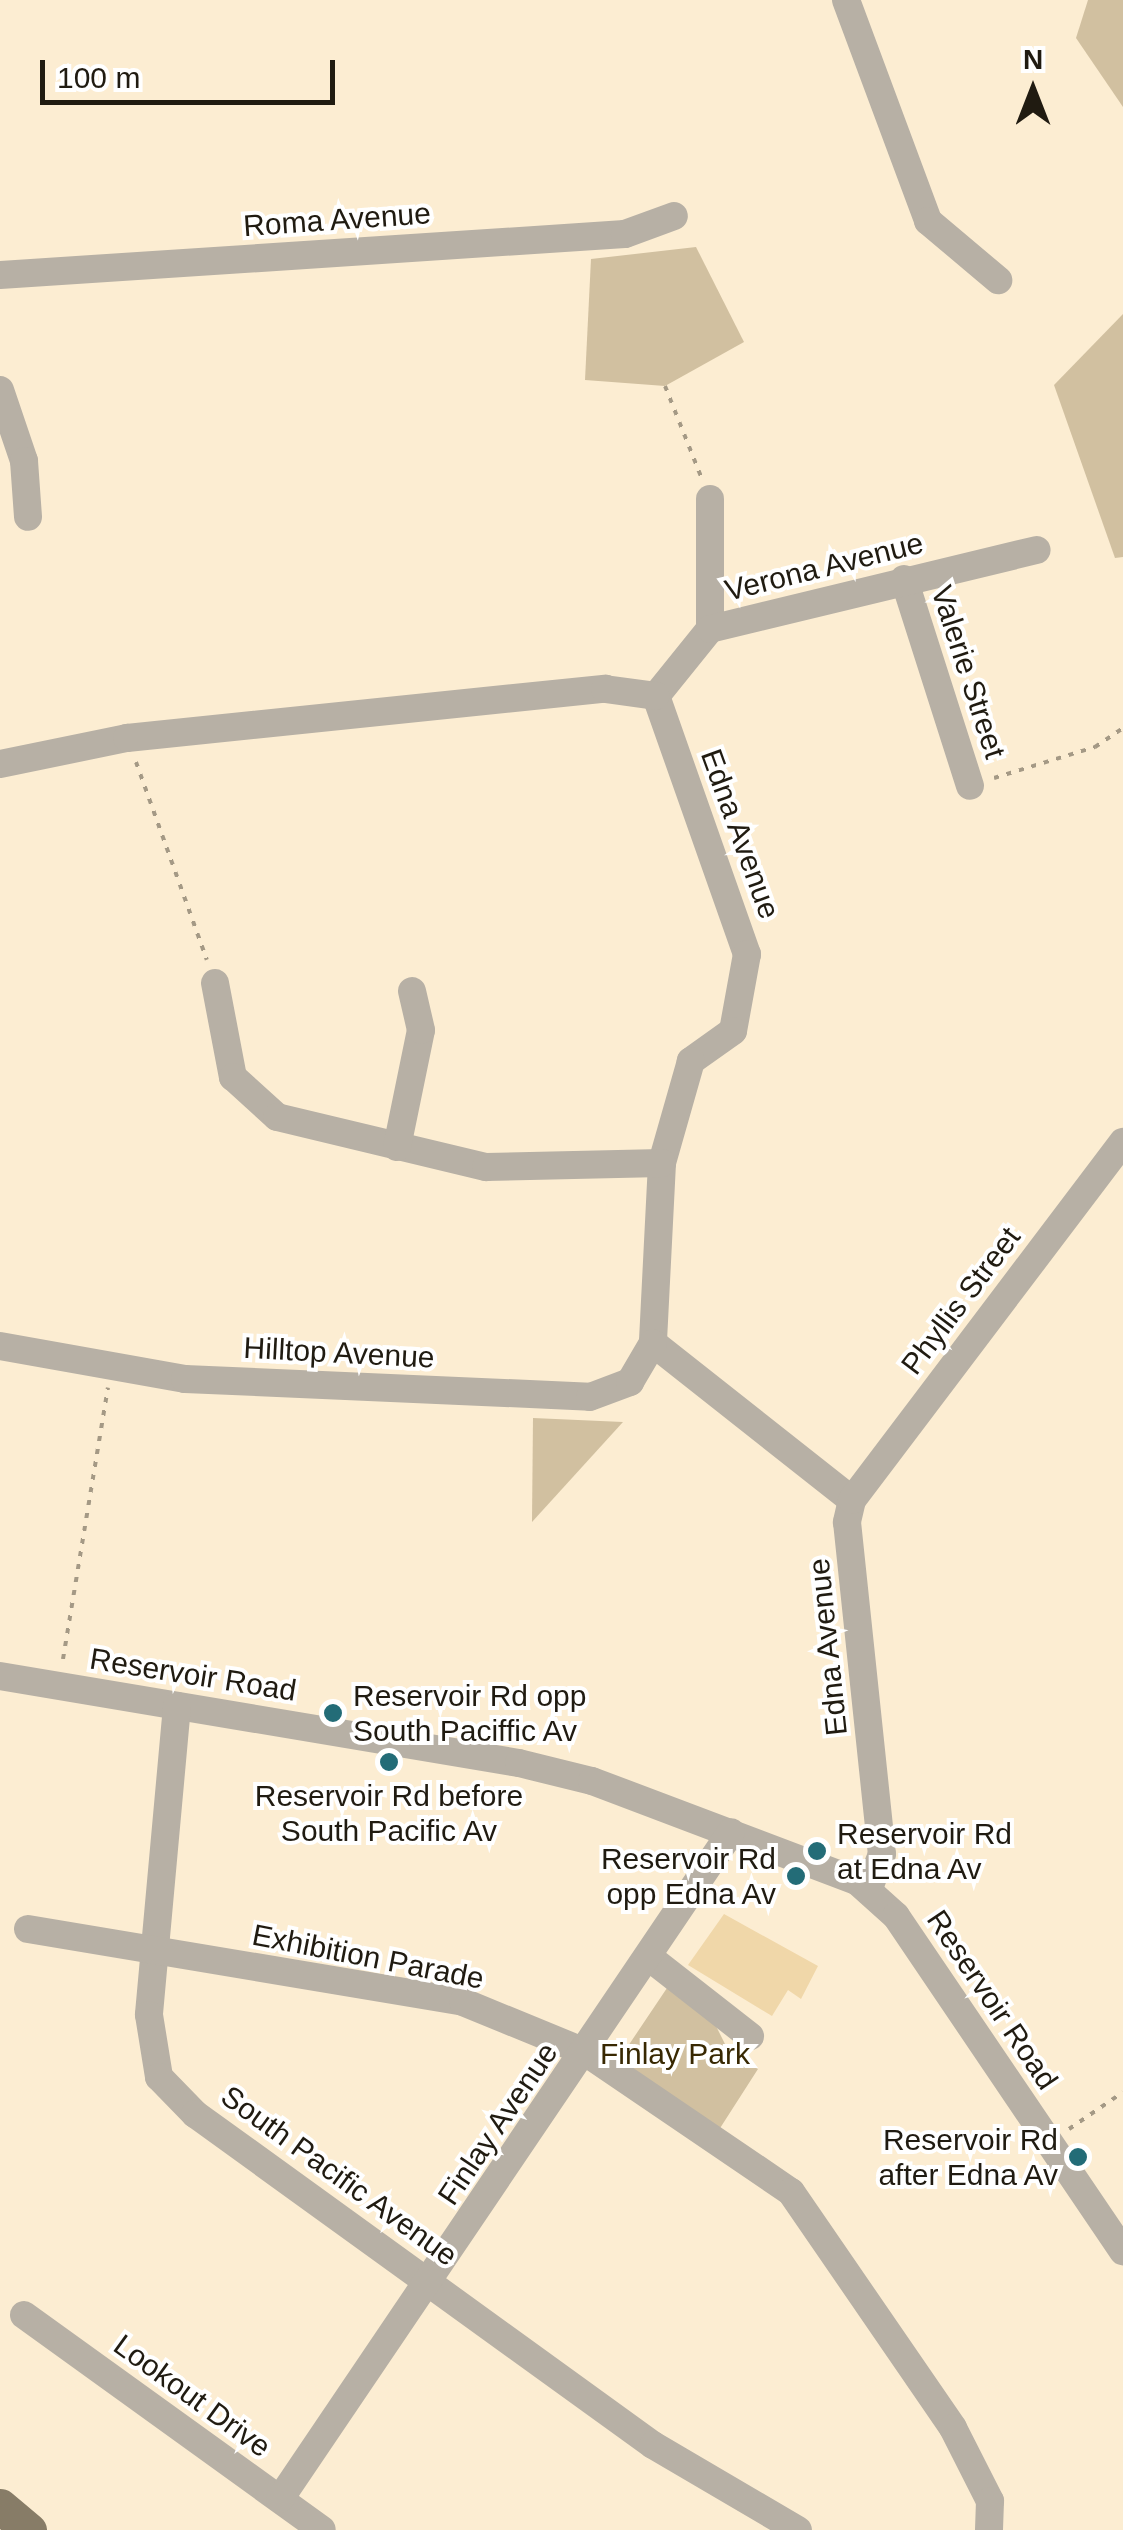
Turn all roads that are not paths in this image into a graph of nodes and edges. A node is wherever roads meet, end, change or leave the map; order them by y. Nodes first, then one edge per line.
1 (846, 0) edge
2 (674, 216) dead end
3 (0, 275) edge
4 (998, 280) dead end
5 (0, 390) edge
6 (710, 499) road end
7 (28, 517) dead end
8 (1037, 550) dead end
9 (904, 578) junction
10 (710, 629) junction
11 (656, 696) junction
12 (0, 764) edge
13 (970, 786) road end
14 (216, 982) road end
15 (412, 991) dead end
16 (1123, 1142) edge
17 (397, 1147) junction
18 (662, 1163) junction
19 (654, 1343) junction
20 (0, 1346) edge
21 (852, 1500) junction
22 (0, 1676) edge
23 (178, 1706) junction
24 (732, 1832) junction
25 (868, 1890) junction
26 (28, 1929) dead end
27 (155, 1951) junction
28 (650, 1958) junction
29 (750, 2036) dead end
30 (585, 2052) junction
31 (1123, 2251) edge
32 (431, 2281) junction
33 (24, 2315) dead end
34 (280, 2499) junction
35 (0, 2506) edge
36 (29, 2530) edge
37 (322, 2530) edge
38 (798, 2530) edge
39 (988, 2530) edge

1 - 4 street
2 - 3 street, Roma Avenue
5 - 7 street
6 - 10 street
8 - 9 street, Verona Avenue
9 - 10 street, Verona Avenue
9 - 13 street, Valerie Street
10 - 11 street, Verona Avenue
11 - 12 street
11 - 18 street, Edna Avenue
14 - 17 street
15 - 17 street
16 - 21 street, Phyllis Street
17 - 18 street
18 - 19 street, Edna Avenue
19 - 20 street, Hilltop Avenue
19 - 21 street
21 - 25 street, Edna Avenue
22 - 23 street, Reservoir Road
23 - 24 street, Reservoir Road
23 - 27 street, South Pacific Avenue
24 - 25 street, Reservoir Road
24 - 28 street, Finlay Avenue
25 - 31 street, Reservoir Road
26 - 27 street, Exhibition Parade
27 - 30 street, Exhibition Parade
27 - 32 street, South Pacific Avenue
28 - 29 street
28 - 30 street, Finlay Avenue
30 - 32 street, Finlay Avenue
30 - 39 street, Exhibition Parade
32 - 34 street, Finlay Avenue
32 - 38 street, South Pacific Avenue
33 - 34 street, Lookout Drive
34 - 37 street, Lookout Drive
35 - 36 main road

